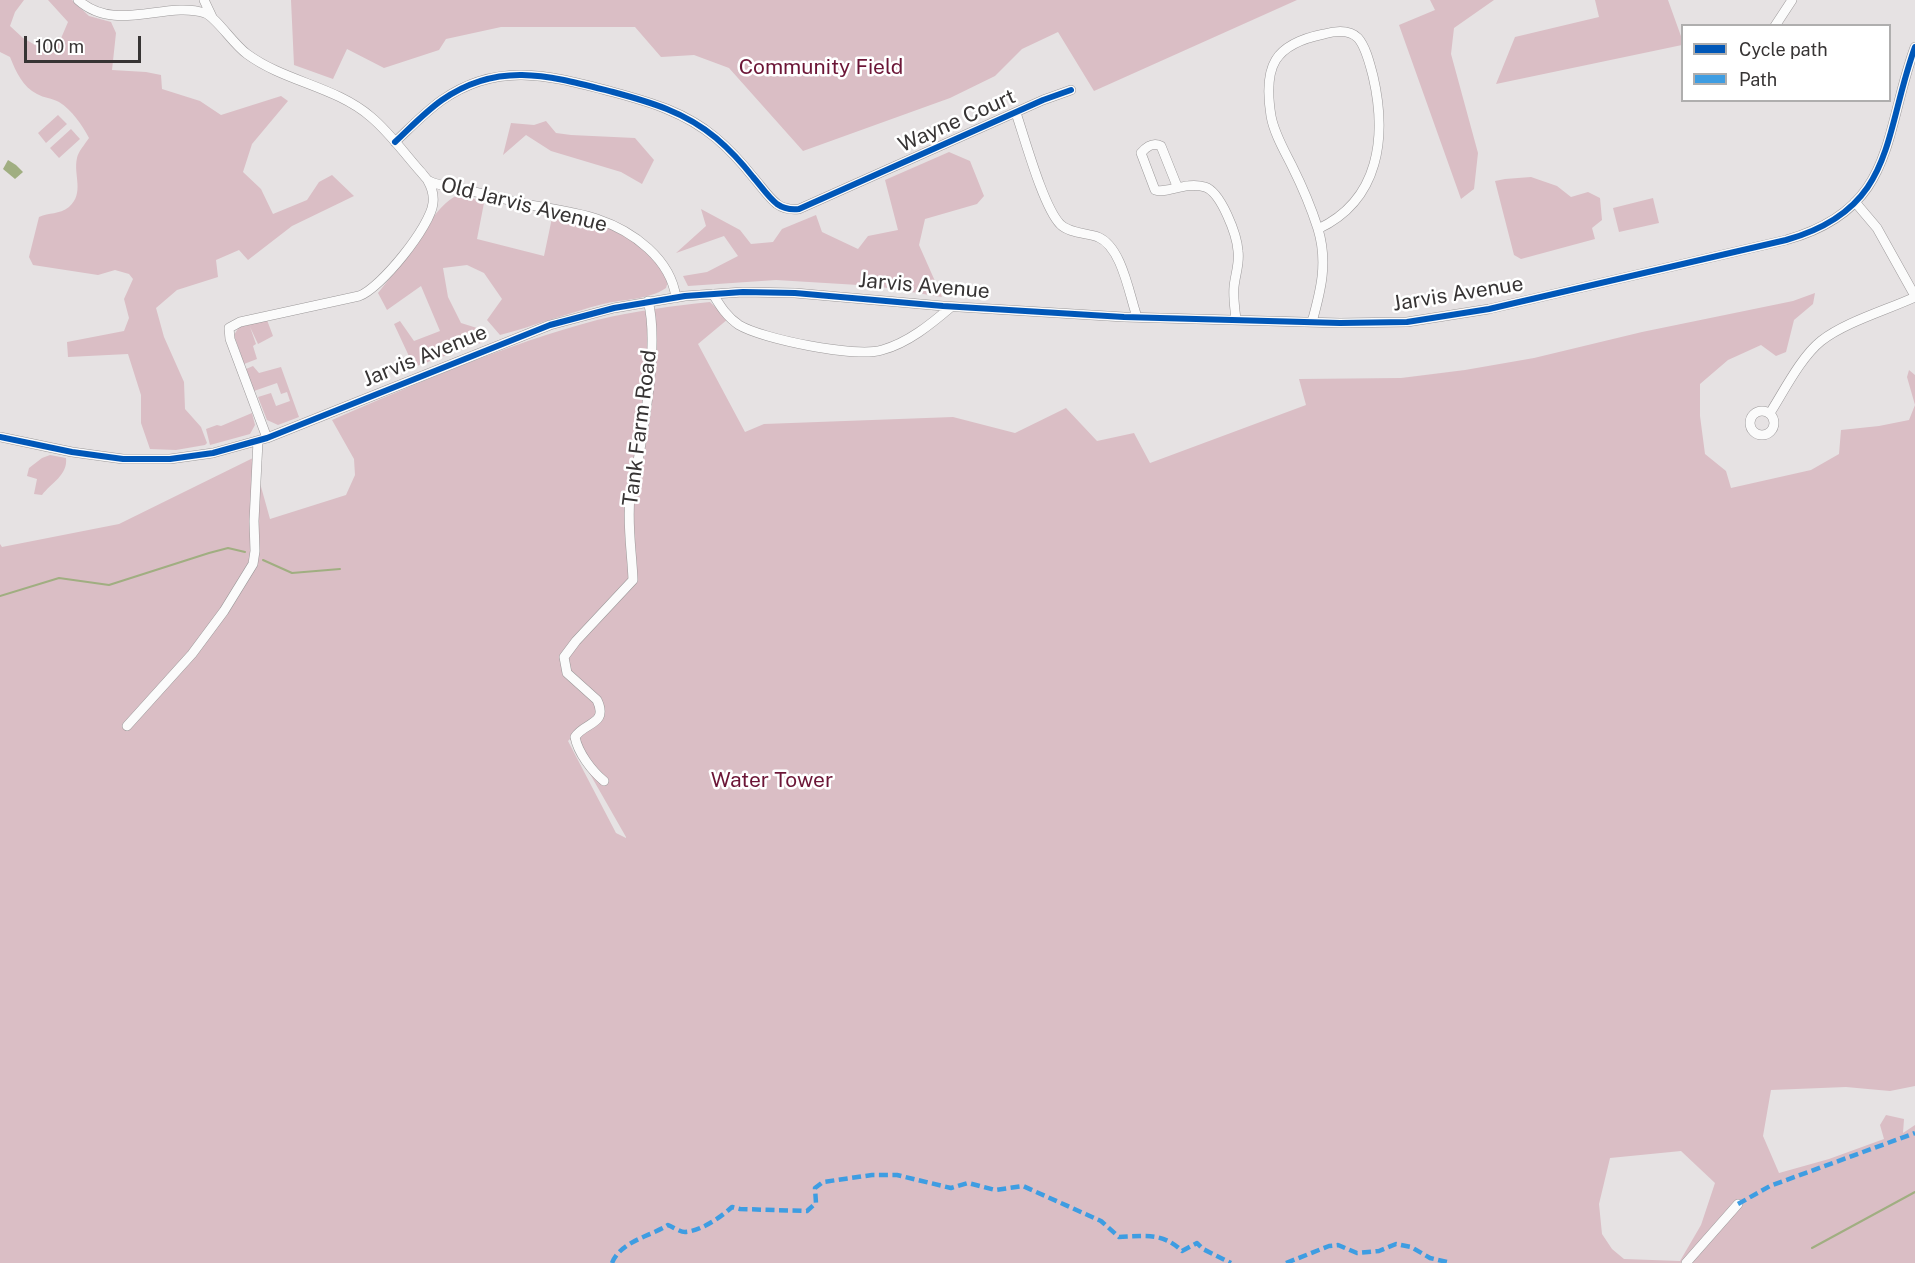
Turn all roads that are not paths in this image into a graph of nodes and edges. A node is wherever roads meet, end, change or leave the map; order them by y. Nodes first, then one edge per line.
1 (78, 0) edge
2 (204, 0) edge
3 (1792, 0) edge
4 (212, 17) junction
5 (1776, 24) edge
6 (1914, 50) edge
7 (1071, 90) dead end
8 (1895, 93) edge
9 (1016, 113) junction
10 (395, 142) junction
11 (428, 181) junction
12 (1178, 186) junction
13 (1855, 202) junction
14 (1318, 229) junction
15 (1900, 269) junction
16 (1915, 280) edge
17 (713, 294) junction
18 (1915, 296) edge
19 (676, 297) junction
20 (648, 302) junction
21 (951, 307) junction
22 (1137, 317) junction
23 (1236, 320) junction
24 (1312, 322) junction
25 (1770, 414) dead end
26 (0, 437) edge
27 (262, 440) junction
28 (127, 726) dead end
29 (604, 781) dead end
30 (1738, 1204) dead end
31 (1686, 1263) edge

1 - 4 street
2 - 4 street, Old Jarvis Avenue
3 - 5 street
4 - 10 street, Old Jarvis Avenue
6 - 8 street, Jarvis Avenue
7 - 9 street, Wayne Court
8 - 13 street, Jarvis Avenue
9 - 10 street, Wayne Court
9 - 22 street
10 - 11 street, Old Jarvis Avenue
11 - 19 street, Old Jarvis Avenue
11 - 27 street
12 - 12 street
12 - 23 street
13 - 15 street
13 - 24 street, Jarvis Avenue
14 - 14 street
14 - 24 street
15 - 16 street
15 - 18 street
17 - 19 street, Jarvis Avenue
17 - 21 street, Jarvis Avenue
17 - 21 street
18 - 25 street
19 - 20 street, Jarvis Avenue
20 - 27 street, Jarvis Avenue
20 - 29 street, Tank Farm Road
21 - 22 street, Jarvis Avenue
22 - 23 street, Jarvis Avenue
23 - 24 street, Jarvis Avenue
26 - 27 street, Jarvis Avenue
27 - 28 street
30 - 31 street

